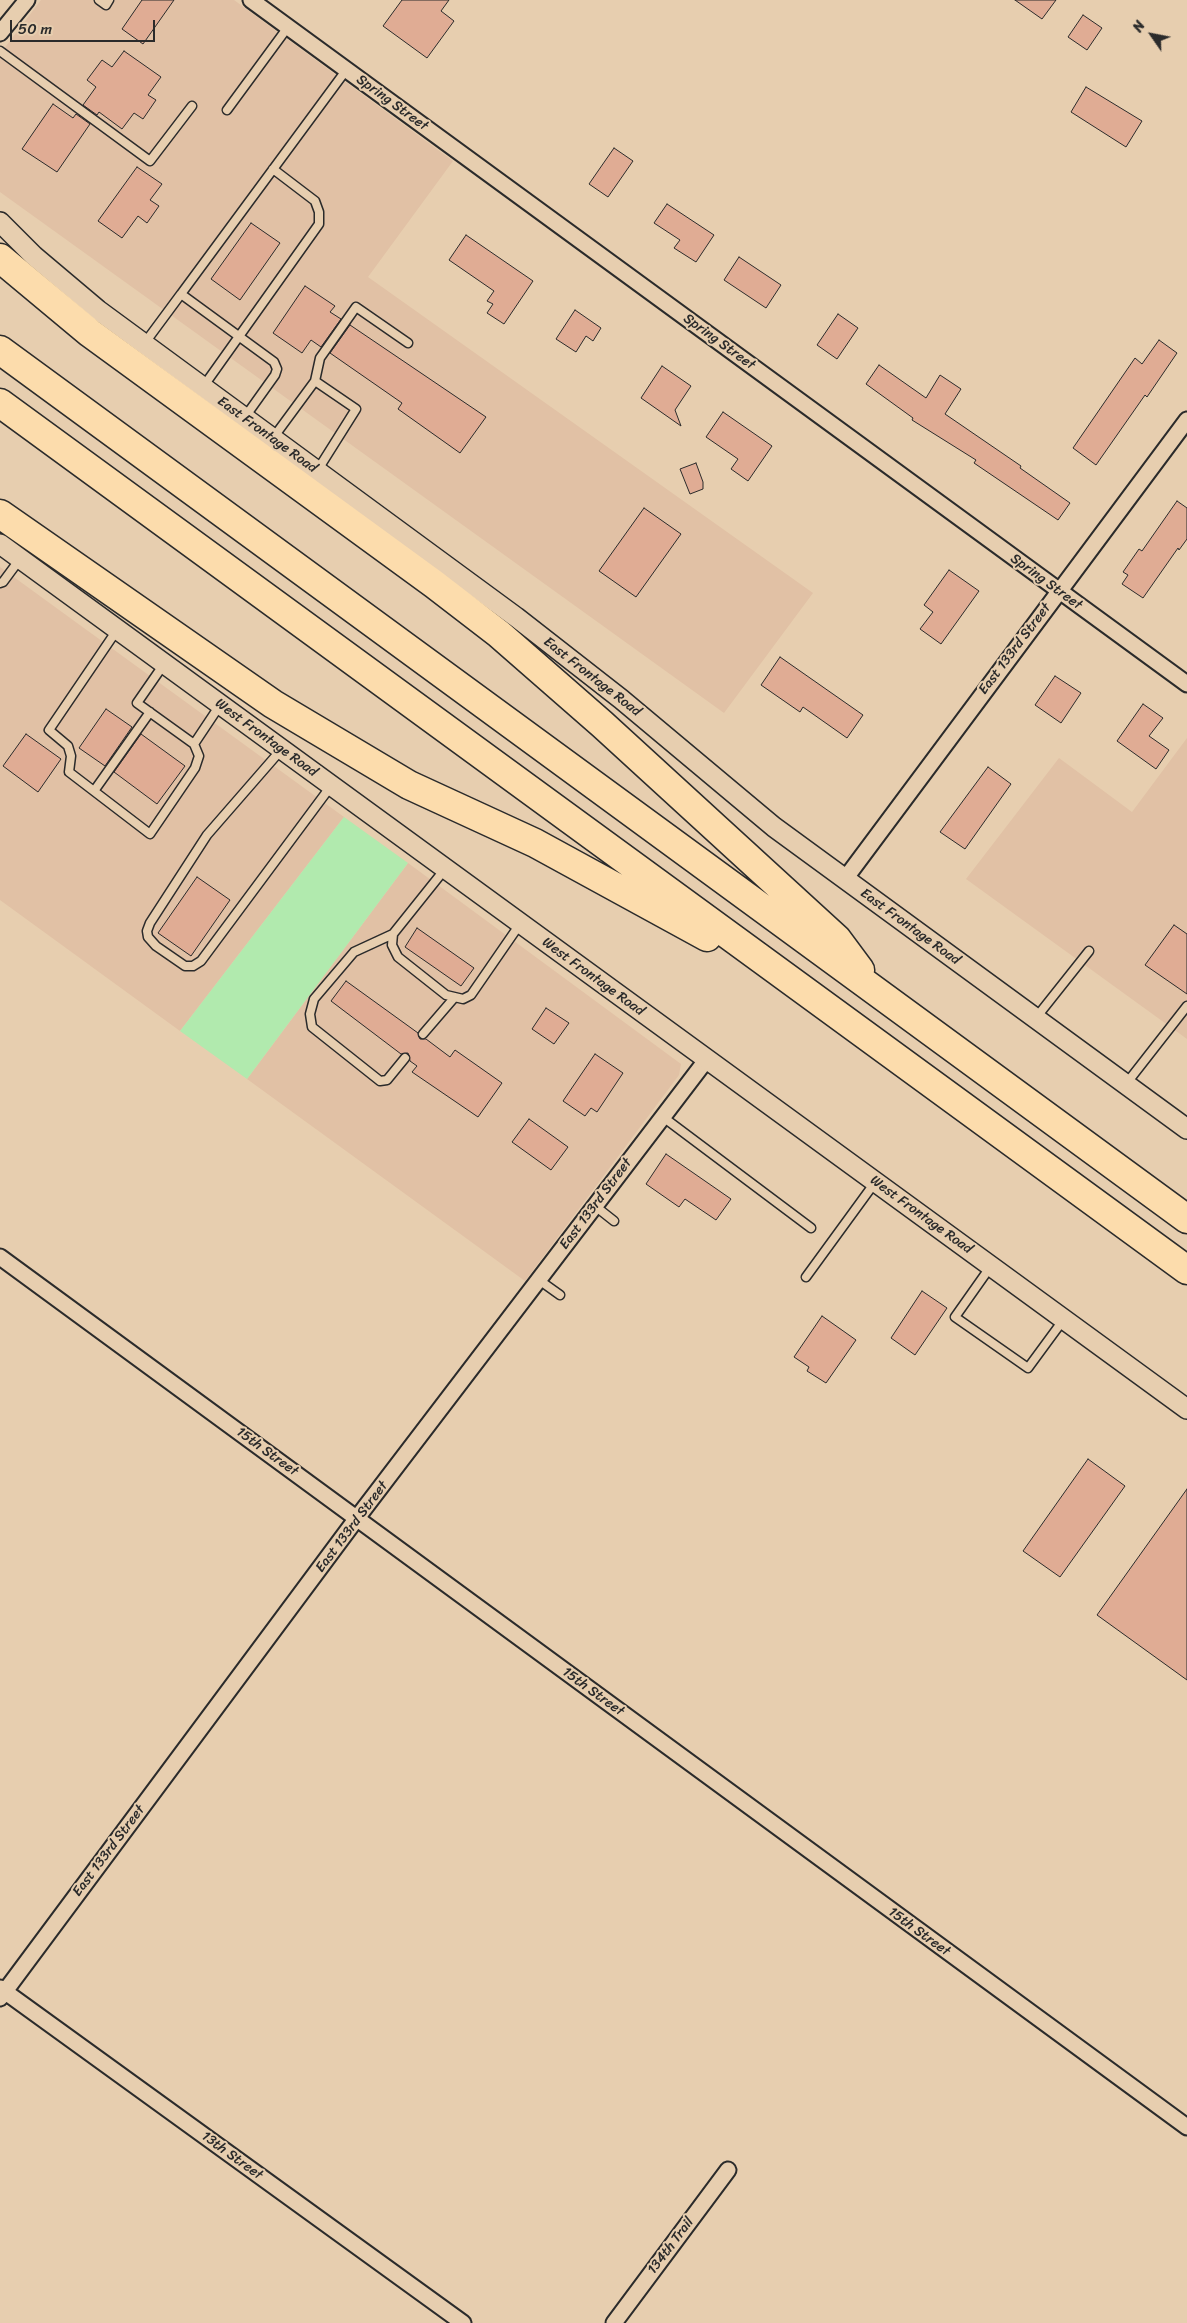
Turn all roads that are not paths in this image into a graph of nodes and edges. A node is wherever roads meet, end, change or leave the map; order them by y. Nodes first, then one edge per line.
1 (27, 0) edge
2 (99, 0) edge
3 (109, 0) edge
4 (251, 0) edge
5 (288, 27) junction
6 (0, 33) edge
7 (0, 51) edge
8 (347, 69) junction
9 (192, 106) dead end
10 (227, 110) dead end
11 (273, 169) junction
12 (0, 222) edge
13 (0, 258) edge
14 (181, 294) junction
15 (239, 336) junction
16 (408, 343) dead end
17 (144, 344) junction
18 (0, 350) edge
19 (315, 381) junction
20 (202, 387) junction
21 (0, 404) edge
22 (245, 417) junction
23 (1187, 420) edge
24 (273, 438) junction
25 (317, 471) junction
26 (0, 514) edge
27 (0, 544) edge
28 (20, 559) junction
29 (0, 583) edge
30 (1058, 591) junction
31 (117, 630) junction
32 (164, 664) junction
33 (1187, 684) edge
34 (220, 705) junction
35 (150, 712) junction
36 (194, 744) junction
37 (281, 750) junction
38 (331, 786) junction
39 (94, 791) junction
40 (445, 870) junction
41 (845, 878) junction
42 (520, 924) junction
43 (393, 934) junction
44 (1089, 951) dead end
45 (805, 991) junction
46 (880, 995) junction
47 (454, 998) junction
48 (1187, 1006) edge
49 (1036, 1018) junction
50 (423, 1034) dead end
51 (405, 1058) dead end
52 (707, 1058) junction
53 (1126, 1084) junction
54 (663, 1117) junction
55 (1187, 1129) edge
56 (876, 1182) junction
57 (595, 1206) junction
58 (1187, 1219) edge
59 (614, 1221) dead end
60 (811, 1228) dead end
61 (0, 1257) edge
62 (991, 1266) junction
63 (1187, 1270) edge
64 (806, 1277) dead end
65 (539, 1280) junction
66 (560, 1295) dead end
67 (1064, 1319) junction
68 (1187, 1409) edge
69 (357, 1518) junction
70 (2, 1993) edge
71 (1187, 2127) edge
72 (728, 2170) dead end
73 (462, 2323) edge
74 (614, 2323) edge

1 - 6 street
2 - 3 lane
4 - 5 street, Spring Street
5 - 8 street, Spring Street
5 - 10 lane
7 - 9 lane
8 - 11 lane
8 - 30 street, Spring Street
11 - 14 lane
11 - 15 lane
12 - 17 street, East Frontage Road
13 - 46 highway
14 - 15 lane
14 - 17 lane
15 - 20 lane
15 - 22 lane
16 - 19 lane
17 - 20 street, East Frontage Road
18 - 46 highway
19 - 24 lane
19 - 25 lane
20 - 22 street, East Frontage Road
21 - 45 highway
22 - 24 street, East Frontage Road
23 - 30 street, East 133rd Street
24 - 25 street, East Frontage Road
25 - 41 street, East Frontage Road
26 - 45 highway
27 - 28 street, West Frontage Road
28 - 29 lane
28 - 31 street, West Frontage Road
30 - 33 street, Spring Street
30 - 41 street, East 133rd Street
31 - 32 street, West Frontage Road
31 - 39 lane
32 - 34 street, West Frontage Road
32 - 35 lane
34 - 36 lane
34 - 37 street, West Frontage Road
35 - 36 lane
35 - 39 lane
36 - 39 lane
37 - 38 street, West Frontage Road
37 - 38 lane
38 - 40 street, West Frontage Road
40 - 42 street, West Frontage Road
40 - 43 lane
41 - 49 street, East Frontage Road
42 - 47 lane
42 - 52 street, West Frontage Road
43 - 47 lane
43 - 51 lane
44 - 49 lane
45 - 63 highway
46 - 58 highway
47 - 50 lane
48 - 53 lane
49 - 53 street, East Frontage Road
52 - 54 street, East 133rd Street
52 - 56 street, West Frontage Road
53 - 55 street, East Frontage Road
54 - 57 street, East 133rd Street
54 - 60 lane
56 - 62 street, West Frontage Road
56 - 64 lane
57 - 59 lane
57 - 65 street, East 133rd Street
61 - 69 street, 15th Street
62 - 67 street, West Frontage Road
62 - 67 lane
65 - 66 lane
65 - 69 street, East 133rd Street
67 - 68 street, West Frontage Road
69 - 70 street, East 133rd Street
69 - 71 street, 15th Street
70 - 73 street, 13th Street
72 - 74 street, 134th Trail

